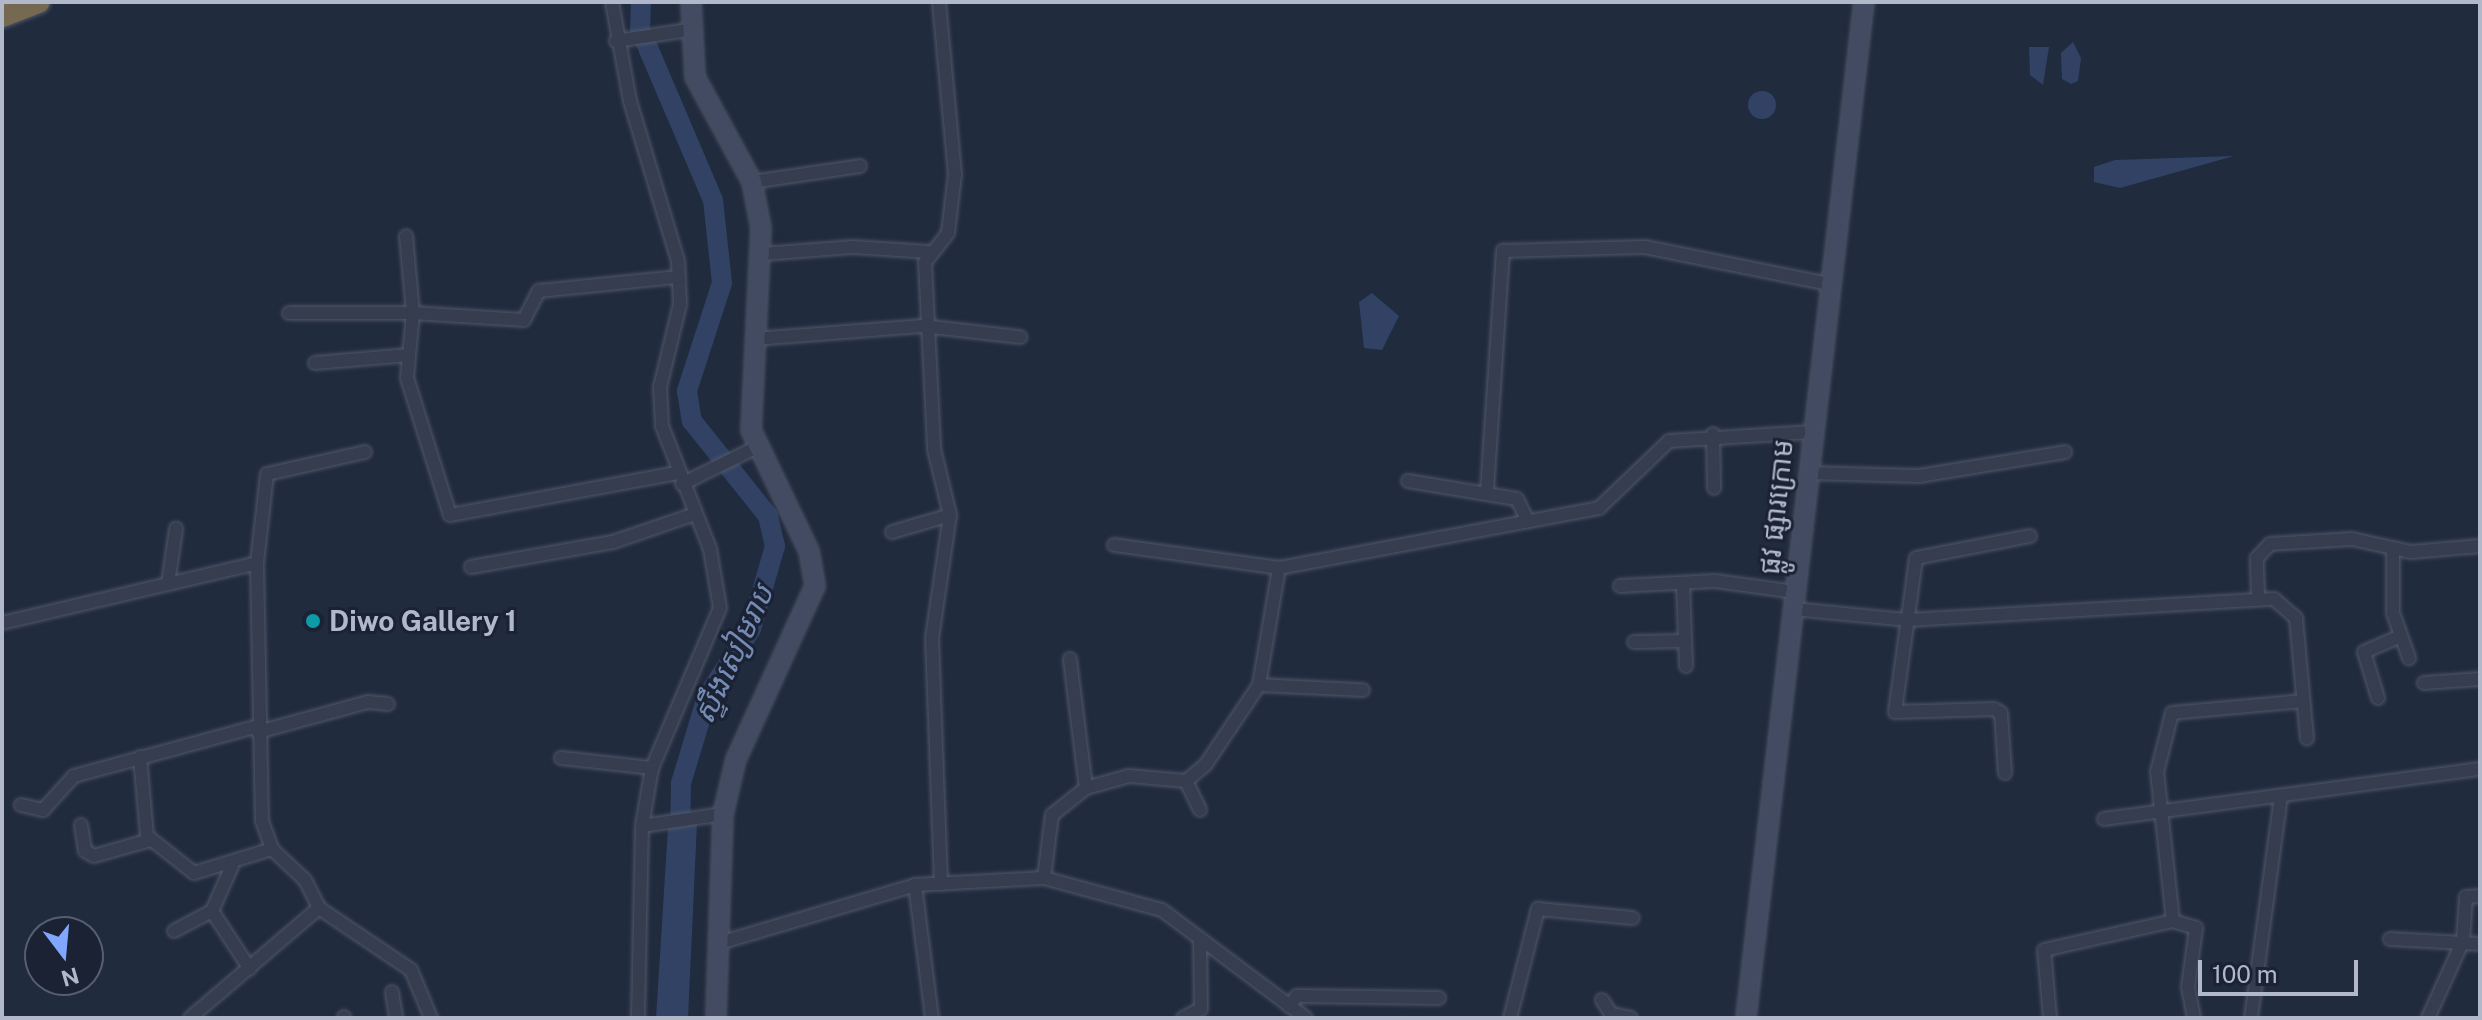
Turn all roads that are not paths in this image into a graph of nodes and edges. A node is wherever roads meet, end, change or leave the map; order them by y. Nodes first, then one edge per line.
1 (38, 2) edge
2 (612, 2) edge
3 (691, 2) edge
4 (939, 2) edge
5 (1864, 2) edge
6 (2, 16) edge
7 (688, 30) junction
8 (619, 41) junction
9 (860, 166) dead end
10 (752, 182) junction
11 (406, 236) dead end
12 (929, 252) junction
13 (763, 254) junction
14 (678, 277) junction
15 (1829, 284) junction
16 (289, 313) dead end
17 (413, 313) junction
18 (931, 327) junction
19 (1020, 337) dead end
20 (754, 339) junction
21 (409, 355) junction
22 (315, 363) dead end
23 (1812, 432) junction
24 (1713, 434) junction
25 (748, 451) junction
26 (365, 452) dead end
27 (2065, 452) dead end
28 (1808, 473) junction
29 (679, 479) junction
30 (1408, 481) dead end
31 (1714, 488) dead end
32 (1487, 491) junction
33 (695, 514) junction
34 (950, 515) junction
35 (1528, 522) junction
36 (176, 529) dead end
37 (892, 532) dead end
38 (2030, 536) dead end
39 (1114, 545) dead end
40 (2480, 546) edge
41 (2393, 549) junction
42 (257, 563) junction
43 (471, 567) dead end
44 (1279, 568) junction
45 (168, 584) junction
46 (1683, 584) junction
47 (1620, 586) dead end
48 (2258, 596) junction
49 (1794, 600) junction
50 (1908, 620) junction
51 (2, 623) edge
52 (2401, 636) junction
53 (1685, 641) junction
54 (1634, 642) dead end
55 (2409, 658) dead end
56 (1070, 659) dead end
57 (1686, 666) dead end
58 (2480, 679) edge
59 (2424, 683) dead end
60 (1259, 685) junction
61 (1363, 690) dead end
62 (2378, 698) dead end
63 (2303, 701) junction
64 (388, 704) dead end
65 (258, 729) junction
66 (2307, 738) dead end
67 (140, 757) junction
68 (561, 758) dead end
69 (652, 768) junction
70 (2480, 769) edge
71 (2005, 773) dead end
72 (1186, 781) junction
73 (1086, 788) junction
74 (2281, 796) junction
75 (21, 805) dead end
76 (1200, 810) dead end
77 (2162, 811) junction
78 (717, 816) junction
79 (2104, 819) dead end
80 (81, 825) dead end
81 (647, 825) junction
82 (150, 840) junction
83 (272, 849) junction
84 (232, 866) junction
85 (1044, 878) junction
86 (941, 884) junction
87 (915, 885) junction
88 (2480, 896) edge
89 (319, 908) junction
90 (212, 911) junction
91 (1633, 918) dead end
92 (2173, 921) junction
93 (174, 931) dead end
94 (2390, 939) dead end
95 (1200, 941) junction
96 (2463, 941) junction
97 (723, 942) junction
98 (2480, 944) edge
99 (250, 969) junction
100 (392, 992) dead end
101 (1439, 998) dead end
102 (1602, 1000) dead end
103 (1289, 1006) junction
104 (190, 1018) edge
105 (396, 1018) edge
106 (431, 1018) edge
107 (638, 1018) edge
108 (716, 1018) edge
109 (932, 1018) edge
110 (1183, 1018) edge
111 (1306, 1018) edge
112 (1510, 1018) edge
113 (1631, 1018) edge
114 (1746, 1018) edge
115 (2050, 1018) edge
116 (2194, 1018) edge
117 (2251, 1018) edge
118 (2428, 1018) edge

1 - 6 highway
2 - 8 street
3 - 7 street
4 - 12 street
5 - 15 street, ផ្លូវ ផ្សារក្រោម
7 - 8 street
7 - 10 street
8 - 14 street
9 - 10 street
10 - 13 street
11 - 17 street
12 - 13 street
12 - 18 street
13 - 20 street
14 - 17 street
14 - 29 street
15 - 23 street, ផ្លូវ ផ្សារក្រោម
15 - 32 street
16 - 17 street
17 - 21 street
18 - 19 street
18 - 20 street
18 - 34 street
20 - 25 street
21 - 22 street
21 - 29 street
23 - 24 street
23 - 28 street, ផ្លូវ ផ្សារក្រោម
24 - 31 street
24 - 35 street
25 - 29 street
25 - 78 street
26 - 42 street
27 - 28 street
28 - 49 street, ផ្លូវ ផ្សារក្រោម
29 - 33 street
30 - 32 street
32 - 35 street
33 - 43 street
33 - 69 street
34 - 37 street
34 - 86 street
35 - 44 street
36 - 45 street
38 - 50 street
39 - 44 street
40 - 41 street
41 - 48 street
41 - 52 street
42 - 45 street
42 - 65 street
44 - 60 street
45 - 51 street
46 - 47 street
46 - 49 street
46 - 53 street
48 - 50 street
48 - 63 street
49 - 50 street
49 - 114 street, ផ្លូវ ផ្សារក្រោម
50 - 71 street
52 - 55 street
52 - 62 street
53 - 54 street
53 - 57 street
56 - 73 street
58 - 59 street
60 - 61 street
60 - 72 street
63 - 66 street
63 - 77 street
64 - 65 street
65 - 67 street
65 - 83 street
67 - 75 street
67 - 82 street
68 - 69 street
69 - 81 street
70 - 74 street
72 - 73 street
72 - 76 street
73 - 85 street
74 - 77 street
74 - 117 street
77 - 79 street
77 - 92 street
78 - 81 street
78 - 97 street
80 - 82 street
81 - 107 street
82 - 84 street
83 - 84 street
83 - 89 street
84 - 90 street
85 - 86 street
85 - 95 street
86 - 87 street
87 - 97 street
87 - 109 street
88 - 96 street
89 - 99 street
89 - 106 street
90 - 93 street
90 - 99 street
91 - 112 street
92 - 115 street
92 - 116 street
94 - 96 street
95 - 103 street
95 - 110 street
96 - 98 street
96 - 118 street
97 - 108 street
99 - 104 street
100 - 105 street
101 - 103 street
102 - 113 street
103 - 111 street

